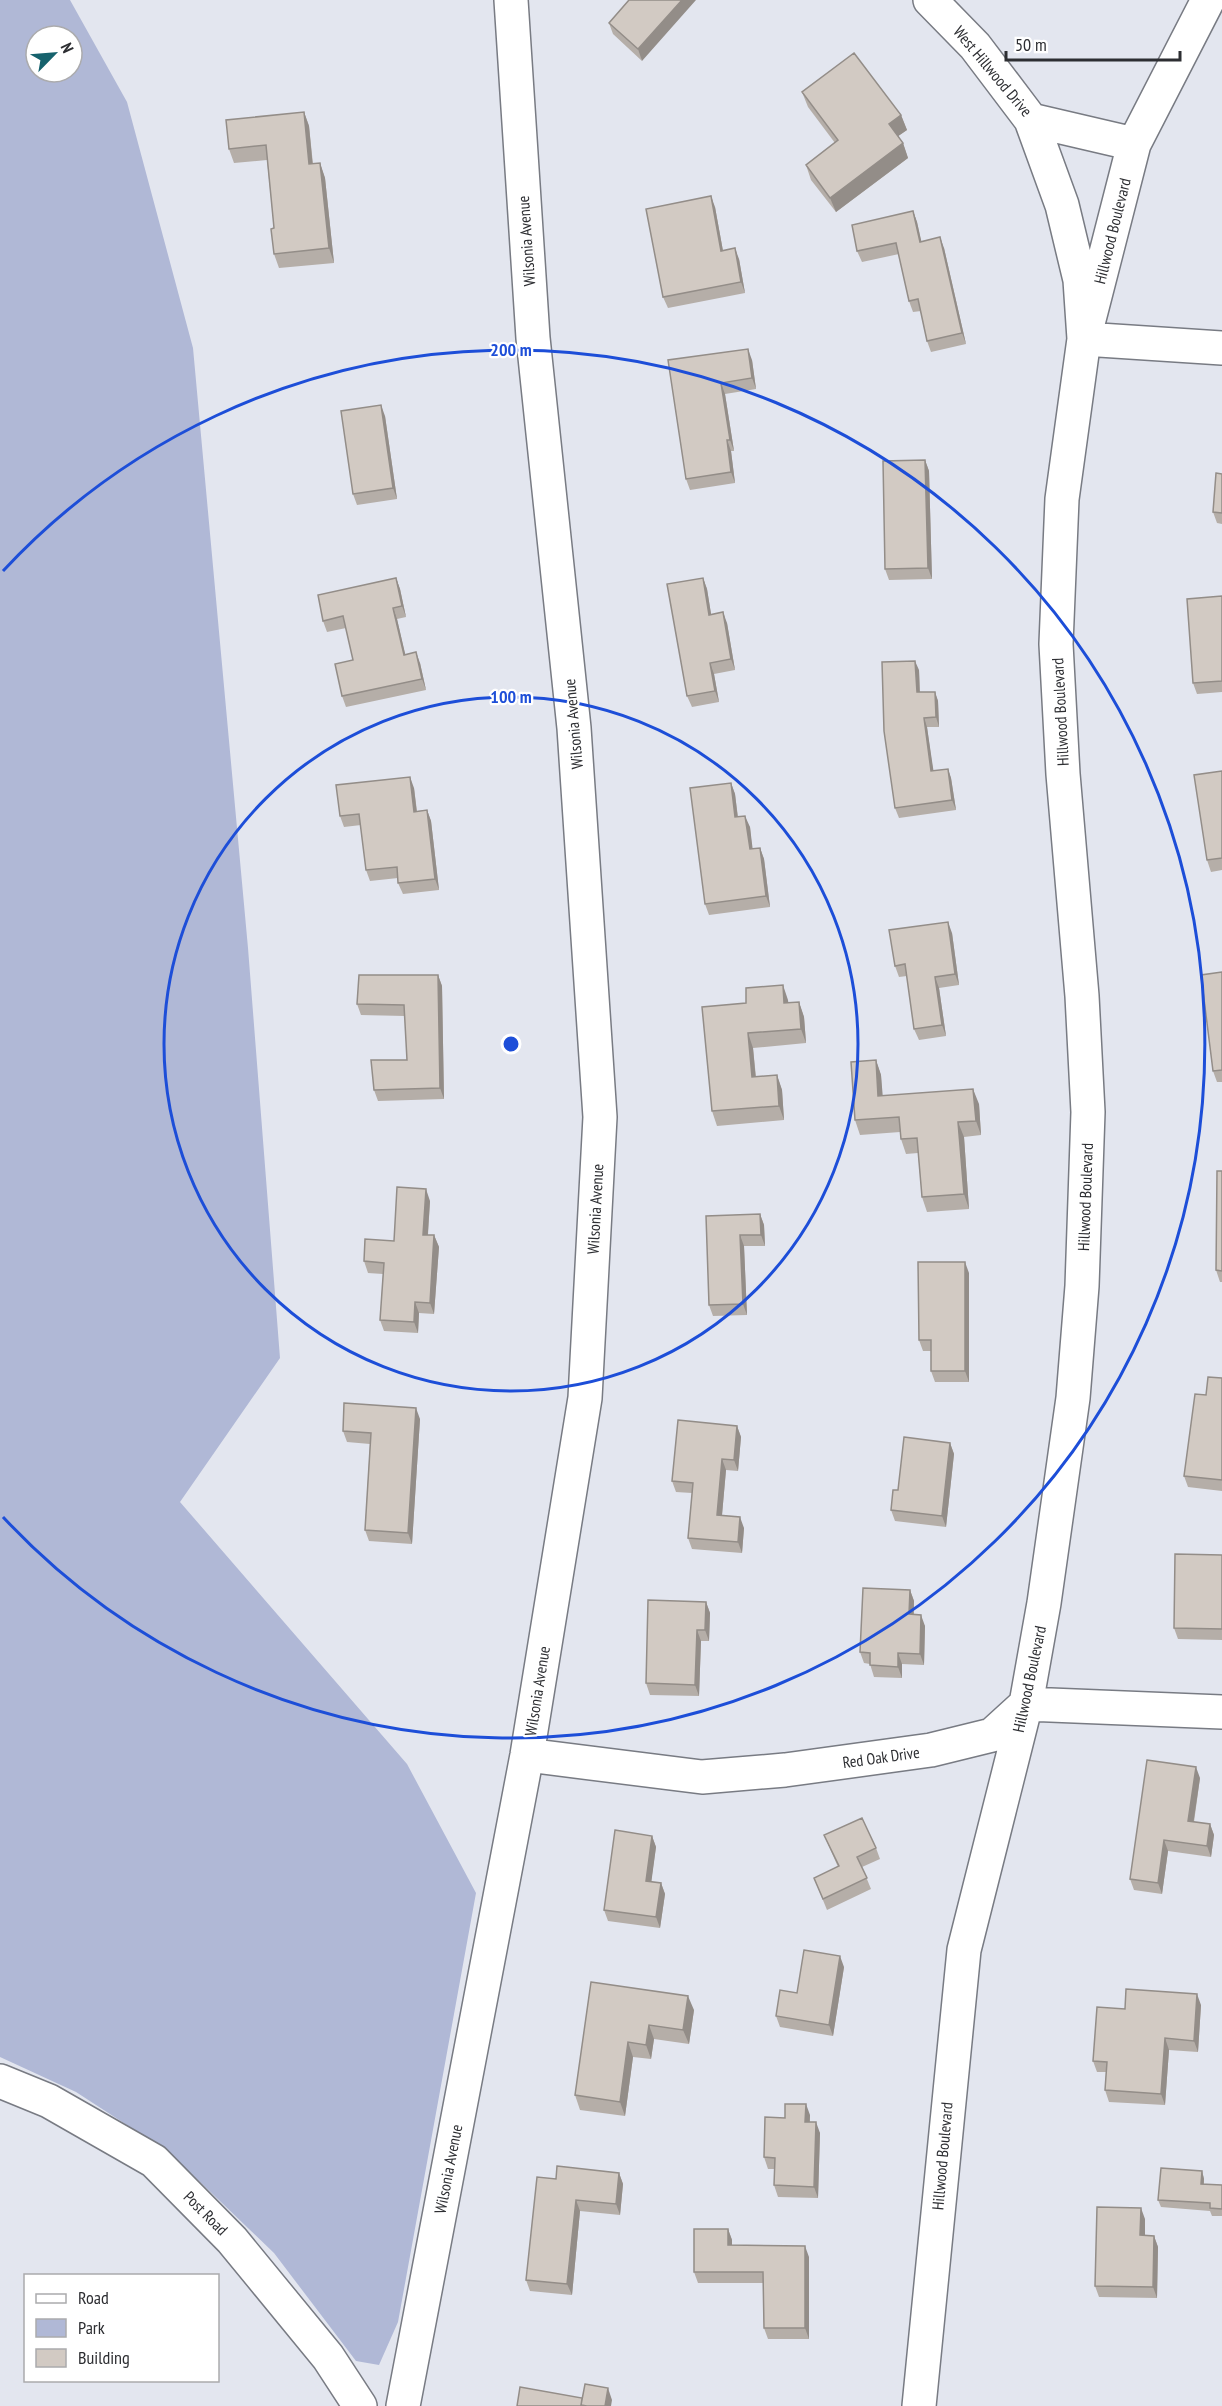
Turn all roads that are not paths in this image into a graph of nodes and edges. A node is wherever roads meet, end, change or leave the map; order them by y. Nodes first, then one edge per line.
1 (511, 0) edge
2 (930, 0) edge
3 (1208, 0) edge
4 (1031, 120) junction
5 (1134, 144) junction
6 (1084, 339) junction
7 (1222, 348) edge
8 (1026, 1704) junction
9 (1222, 1712) edge
10 (527, 1755) junction
11 (0, 2081) edge
12 (360, 2406) edge
13 (403, 2406) edge
14 (919, 2406) edge

1 - 10 street, Wilsonia Avenue
2 - 4 street, West Hillwood Drive
3 - 5 street, Hillwood Boulevard
4 - 5 street, West Hillwood Drive
4 - 6 street
5 - 6 street, Hillwood Boulevard
6 - 7 street
6 - 8 street, Hillwood Boulevard
8 - 9 street
8 - 10 street, Red Oak Drive
8 - 14 street, Hillwood Boulevard
10 - 13 street, Wilsonia Avenue
11 - 12 street, Post Road

